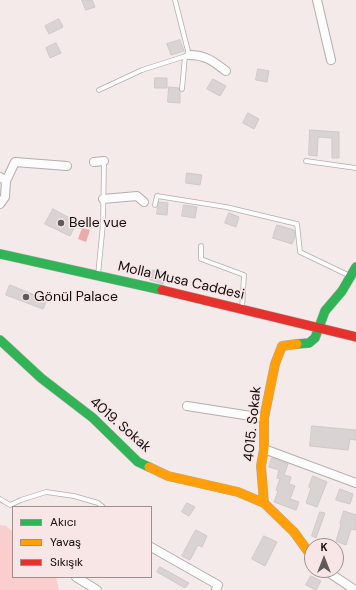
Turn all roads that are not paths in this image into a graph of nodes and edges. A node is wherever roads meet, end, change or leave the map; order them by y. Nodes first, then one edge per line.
1 (175, 0) edge
2 (317, 0) edge
3 (187, 56) junction
4 (331, 60) dead end
5 (226, 71) dead end
6 (182, 89) dead end
7 (99, 90) dead end
8 (104, 161) joint
9 (306, 161) dead end
10 (94, 162) dead end
11 (66, 166) dead end
12 (356, 168) edge
13 (3, 179) edge
14 (104, 199) junction
15 (144, 202) dead end
16 (0, 204) edge
17 (155, 205) dead end
18 (201, 246) dead end
19 (0, 254) edge
20 (356, 267) edge
21 (98, 275) junction
22 (352, 277) junction
23 (242, 310) junction
24 (320, 328) junction
25 (356, 337) edge
26 (0, 340) edge
27 (187, 406) dead end
28 (264, 418) junction
29 (264, 449) junction
30 (356, 483) edge
31 (0, 499) edge
32 (264, 504) junction
33 (102, 506) edge
34 (304, 546) edge
35 (152, 548) edge
36 (78, 578) edge
37 (336, 578) edge
38 (97, 590) edge
39 (216, 590) edge
40 (355, 590) edge

1 - 3 lane
2 - 4 street
3 - 5 street
3 - 6 lane
3 - 7 lane
8 - 10 street
8 - 14 lane
9 - 12 lane
11 - 13 street
13 - 16 street
14 - 15 street
14 - 21 lane
17 - 22 lane
18 - 23 lane
19 - 21 street, Molla Musa Caddesi
20 - 22 street
21 - 23 street, Molla Musa Caddesi
22 - 24 street
23 - 24 street, Molla Musa Caddesi
24 - 25 street, Molla Musa Caddesi
24 - 28 street, 4015. Sokak
26 - 32 street, 4019. Sokak
27 - 28 street
28 - 29 street, 4015. Sokak
29 - 30 street
29 - 32 street, 4015. Sokak
31 - 33 lane
32 - 34 street, 4019. Sokak
35 - 39 street
36 - 38 street
37 - 40 street

